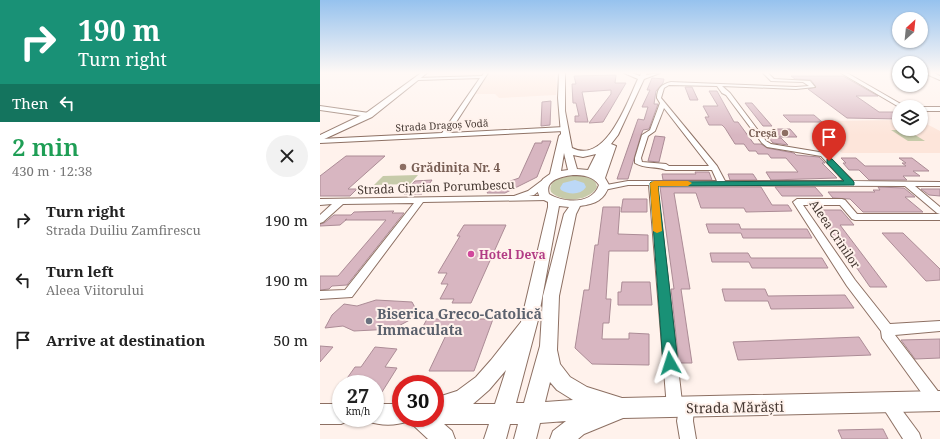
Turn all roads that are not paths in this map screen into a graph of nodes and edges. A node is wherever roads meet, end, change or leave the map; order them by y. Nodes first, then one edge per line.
1 (397, 93) edge
2 (472, 93) edge
3 (562, 93) edge
4 (634, 93) edge
5 (659, 93) edge
6 (727, 93) edge
7 (879, 93) edge
8 (892, 101) edge
9 (662, 102) junction
10 (320, 108) edge
11 (928, 109) edge
12 (940, 109) edge
13 (369, 115) junction
14 (658, 118) junction
15 (674, 118) junction
16 (564, 129) junction
17 (444, 135) junction
18 (614, 135) junction
19 (320, 140) edge
20 (606, 144) junction
21 (567, 149) junction
22 (714, 168) junction
23 (573, 172) junction
24 (551, 179) junction
25 (598, 180) junction
26 (654, 183) junction
27 (723, 184) junction
28 (851, 184) junction
29 (907, 184) junction
30 (940, 184) edge
31 (514, 198) junction
32 (550, 200) junction
33 (420, 201) junction
34 (320, 202) edge
35 (340, 202) junction
36 (576, 204) junction
37 (940, 211) edge
38 (940, 217) edge
39 (320, 220) edge
40 (320, 295) edge
41 (530, 320) junction
42 (940, 326) edge
43 (888, 330) junction
44 (549, 346) junction
45 (938, 401) edge
46 (888, 403) junction
47 (444, 405) edge
48 (626, 408) junction
49 (680, 408) junction
50 (531, 413) junction
51 (320, 414) edge
52 (332, 414) edge
53 (444, 414) edge
54 (502, 414) junction
55 (430, 427) edge
56 (444, 439) edge
57 (495, 439) edge
58 (525, 439) edge
59 (561, 439) edge
60 (688, 439) edge
61 (913, 439) edge

1 - 13 main road
2 - 17 street
3 - 16 main road
4 - 18 main road
5 - 9 street
6 - 28 street
7 - 8 street
9 - 14 street
9 - 15 street
10 - 13 street
11 - 12 street
13 - 19 main road
14 - 15 street
14 - 22 street
15 - 22 street
16 - 17 street, Strada Dragoș Vodă
16 - 21 main road
16 - 24 main road
17 - 19 street, Strada Dragoș Vodă
18 - 20 main road
18 - 25 main road
20 - 21 main road
20 - 25 main road
21 - 23 main road
22 - 27 street
23 - 24 main road
23 - 25 main road
24 - 31 street, Strada Ciprian Porumbescu
24 - 32 main road
25 - 26 street
25 - 36 main road
26 - 27 street
26 - 49 street
27 - 28 street
28 - 29 street
29 - 30 street
29 - 37 street
31 - 32 street
31 - 33 street, Strada Ciprian Porumbescu
32 - 36 main road
32 - 41 main road
33 - 35 street, Strada Ciprian Porumbescu
33 - 40 street
34 - 35 street, Strada Ciprian Porumbescu
35 - 39 street
36 - 44 main road
38 - 43 street, Aleea Crinilor
41 - 47 main road
41 - 54 main road
42 - 43 street
43 - 45 street, Aleea Crinilor
44 - 48 main road
44 - 50 main road
45 - 46 main road, Strada Mărăști
46 - 49 main road, Strada Mărăști
46 - 61 street
48 - 49 main road, Strada Mărăști
48 - 50 main road, Strada Mărăști
48 - 59 main road
49 - 60 street
50 - 54 main road, Strada Mărăști
50 - 58 main road
51 - 52 main road
53 - 54 main road, Strada Mărăști
54 - 57 main road
55 - 56 main road

